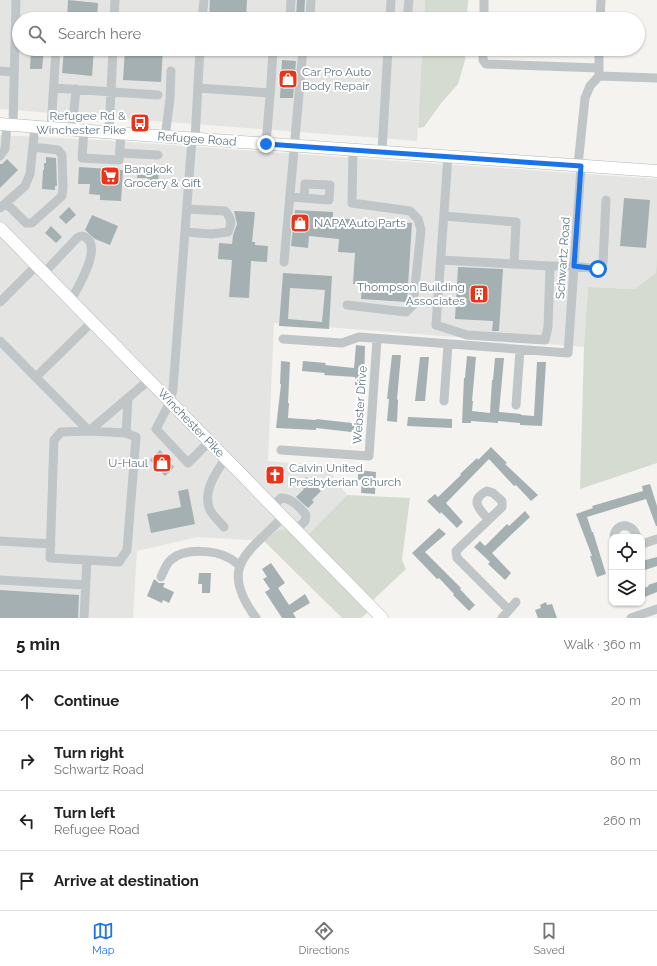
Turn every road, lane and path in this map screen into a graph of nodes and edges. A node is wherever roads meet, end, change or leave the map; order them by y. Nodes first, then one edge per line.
1 (16, 0) edge
2 (115, 0) edge
3 (204, 0) edge
4 (291, 0) edge
5 (311, 0) edge
6 (391, 0) edge
7 (408, 0) edge
8 (484, 0) edge
9 (601, 0) edge
10 (16, 12) edge
11 (114, 12) edge
12 (203, 12) edge
13 (290, 12) edge
14 (310, 12) edge
15 (390, 12) edge
16 (407, 12) edge
17 (484, 12) edge
18 (600, 12) edge
19 (14, 56) edge
20 (56, 56) edge
21 (113, 56) edge
22 (200, 56) edge
23 (273, 56) edge
24 (302, 56) edge
25 (388, 56) edge
26 (483, 56) edge
27 (599, 56) edge
28 (0, 71) edge
29 (171, 71) dead end
30 (13, 72) junction
31 (599, 72) junction
32 (657, 78) edge
33 (54, 88) junction
34 (198, 88) junction
35 (76, 89) junction
36 (112, 92) junction
37 (270, 93) junction
38 (158, 95) dead end
39 (6, 125) edge
40 (35, 127) junction
41 (51, 128) junction
42 (78, 130) junction
43 (115, 133) junction
44 (165, 137) junction
45 (193, 139) junction
46 (266, 144) junction
47 (294, 145) junction
48 (33, 147) junction
49 (354, 149) junction
50 (382, 151) junction
51 (120, 153) junction
52 (158, 155) dead end
53 (0, 156) edge
54 (448, 156) junction
55 (580, 165) junction
56 (657, 171) edge
57 (291, 197) junction
58 (304, 198) dead end
59 (606, 200) dead end
60 (3, 206) edge
61 (187, 209) junction
62 (444, 216) junction
63 (0, 228) edge
64 (185, 232) junction
65 (441, 260) junction
66 (284, 262) dead end
67 (514, 264) junction
68 (550, 266) junction
69 (574, 266) junction
70 (41, 269) junction
71 (71, 300) junction
72 (0, 302) edge
73 (347, 305) dead end
74 (92, 322) junction
75 (283, 339) dead end
76 (377, 339) junction
77 (0, 340) edge
78 (448, 345) junction
79 (520, 350) junction
80 (36, 377) junction
81 (149, 380) junction
82 (128, 398) junction
83 (444, 401) dead end
84 (170, 402) junction
85 (516, 405) dead end
86 (89, 431) junction
87 (126, 433) junction
88 (210, 441) junction
89 (281, 450) dead end
90 (226, 458) junction
91 (273, 506) junction
92 (283, 517) junction
93 (488, 519) dead end
94 (224, 527) dead end
95 (296, 530) junction
96 (615, 534) edge
97 (636, 534) edge
98 (657, 539) edge
99 (0, 541) edge
100 (645, 543) edge
101 (51, 544) junction
102 (87, 560) junction
103 (240, 565) junction
104 (161, 578) dead end
105 (0, 580) edge
106 (86, 585) junction
107 (516, 602) dead end
108 (657, 609) edge
109 (509, 610) junction
110 (84, 618) edge
111 (256, 618) edge
112 (382, 618) edge
113 (502, 618) edge
114 (631, 618) edge

1 - 10 street
2 - 11 street
3 - 12 street
4 - 13 street
5 - 14 street
6 - 15 street
7 - 16 street
8 - 17 street
9 - 18 street
19 - 30 street
20 - 33 street
21 - 36 street
22 - 34 street
23 - 37 street
24 - 47 street
25 - 50 street
26 - 31 street
27 - 31 street
28 - 30 street
29 - 44 street
30 - 39 street
31 - 32 street
31 - 55 street, Schwartz Road
33 - 35 street
33 - 41 street
34 - 37 street
34 - 45 street
35 - 36 street
35 - 42 street
36 - 38 street
36 - 43 street
37 - 46 street
39 - 40 main road, Refugee Road
39 - 53 street
40 - 41 main road, Refugee Road
40 - 48 street
41 - 42 main road, Refugee Road
42 - 43 main road, Refugee Road
42 - 51 street
43 - 44 main road, Refugee Road
43 - 51 street
44 - 45 main road, Refugee Road
45 - 46 main road, Refugee Road
45 - 61 street
46 - 47 main road, Refugee Road
47 - 49 main road, Refugee Road
47 - 57 street
48 - 60 street
48 - 60 street
49 - 50 main road, Refugee Road
49 - 73 street
50 - 54 main road, Refugee Road
51 - 52 street
54 - 55 main road, Refugee Road
54 - 62 street
55 - 56 main road, Refugee Road
55 - 69 street, Schwartz Road
57 - 58 street
57 - 66 street
59 - 69 street
61 - 64 street
61 - 64 street
62 - 65 street
62 - 67 street
63 - 70 main road, Winchester Pike
64 - 84 street
65 - 67 street
65 - 68 street
67 - 68 street
68 - 69 street
69 - 79 street, Schwartz Road
70 - 71 main road, Winchester Pike
70 - 71 street
70 - 72 street
71 - 74 main road, Winchester Pike
74 - 80 street
74 - 81 main road, Winchester Pike
75 - 76 street
76 - 78 street
76 - 89 street, Webster Drive
77 - 80 street
78 - 79 street
78 - 83 street
79 - 85 street
80 - 86 street
81 - 82 street
81 - 84 main road, Winchester Pike
82 - 86 street
82 - 87 street
84 - 88 main road, Winchester Pike
84 - 88 street
86 - 87 street
86 - 101 street
87 - 102 street
88 - 90 main road, Winchester Pike
90 - 91 main road, Winchester Pike
90 - 94 street
91 - 92 main road, Winchester Pike
91 - 95 street
92 - 95 main road, Winchester Pike
92 - 103 street
93 - 109 street
95 - 112 main road, Winchester Pike
96 - 97 street
98 - 100 street
99 - 101 street
101 - 102 street
102 - 106 street
103 - 104 street
103 - 111 street
105 - 106 street
106 - 110 street
107 - 109 street
108 - 114 street
109 - 113 street

